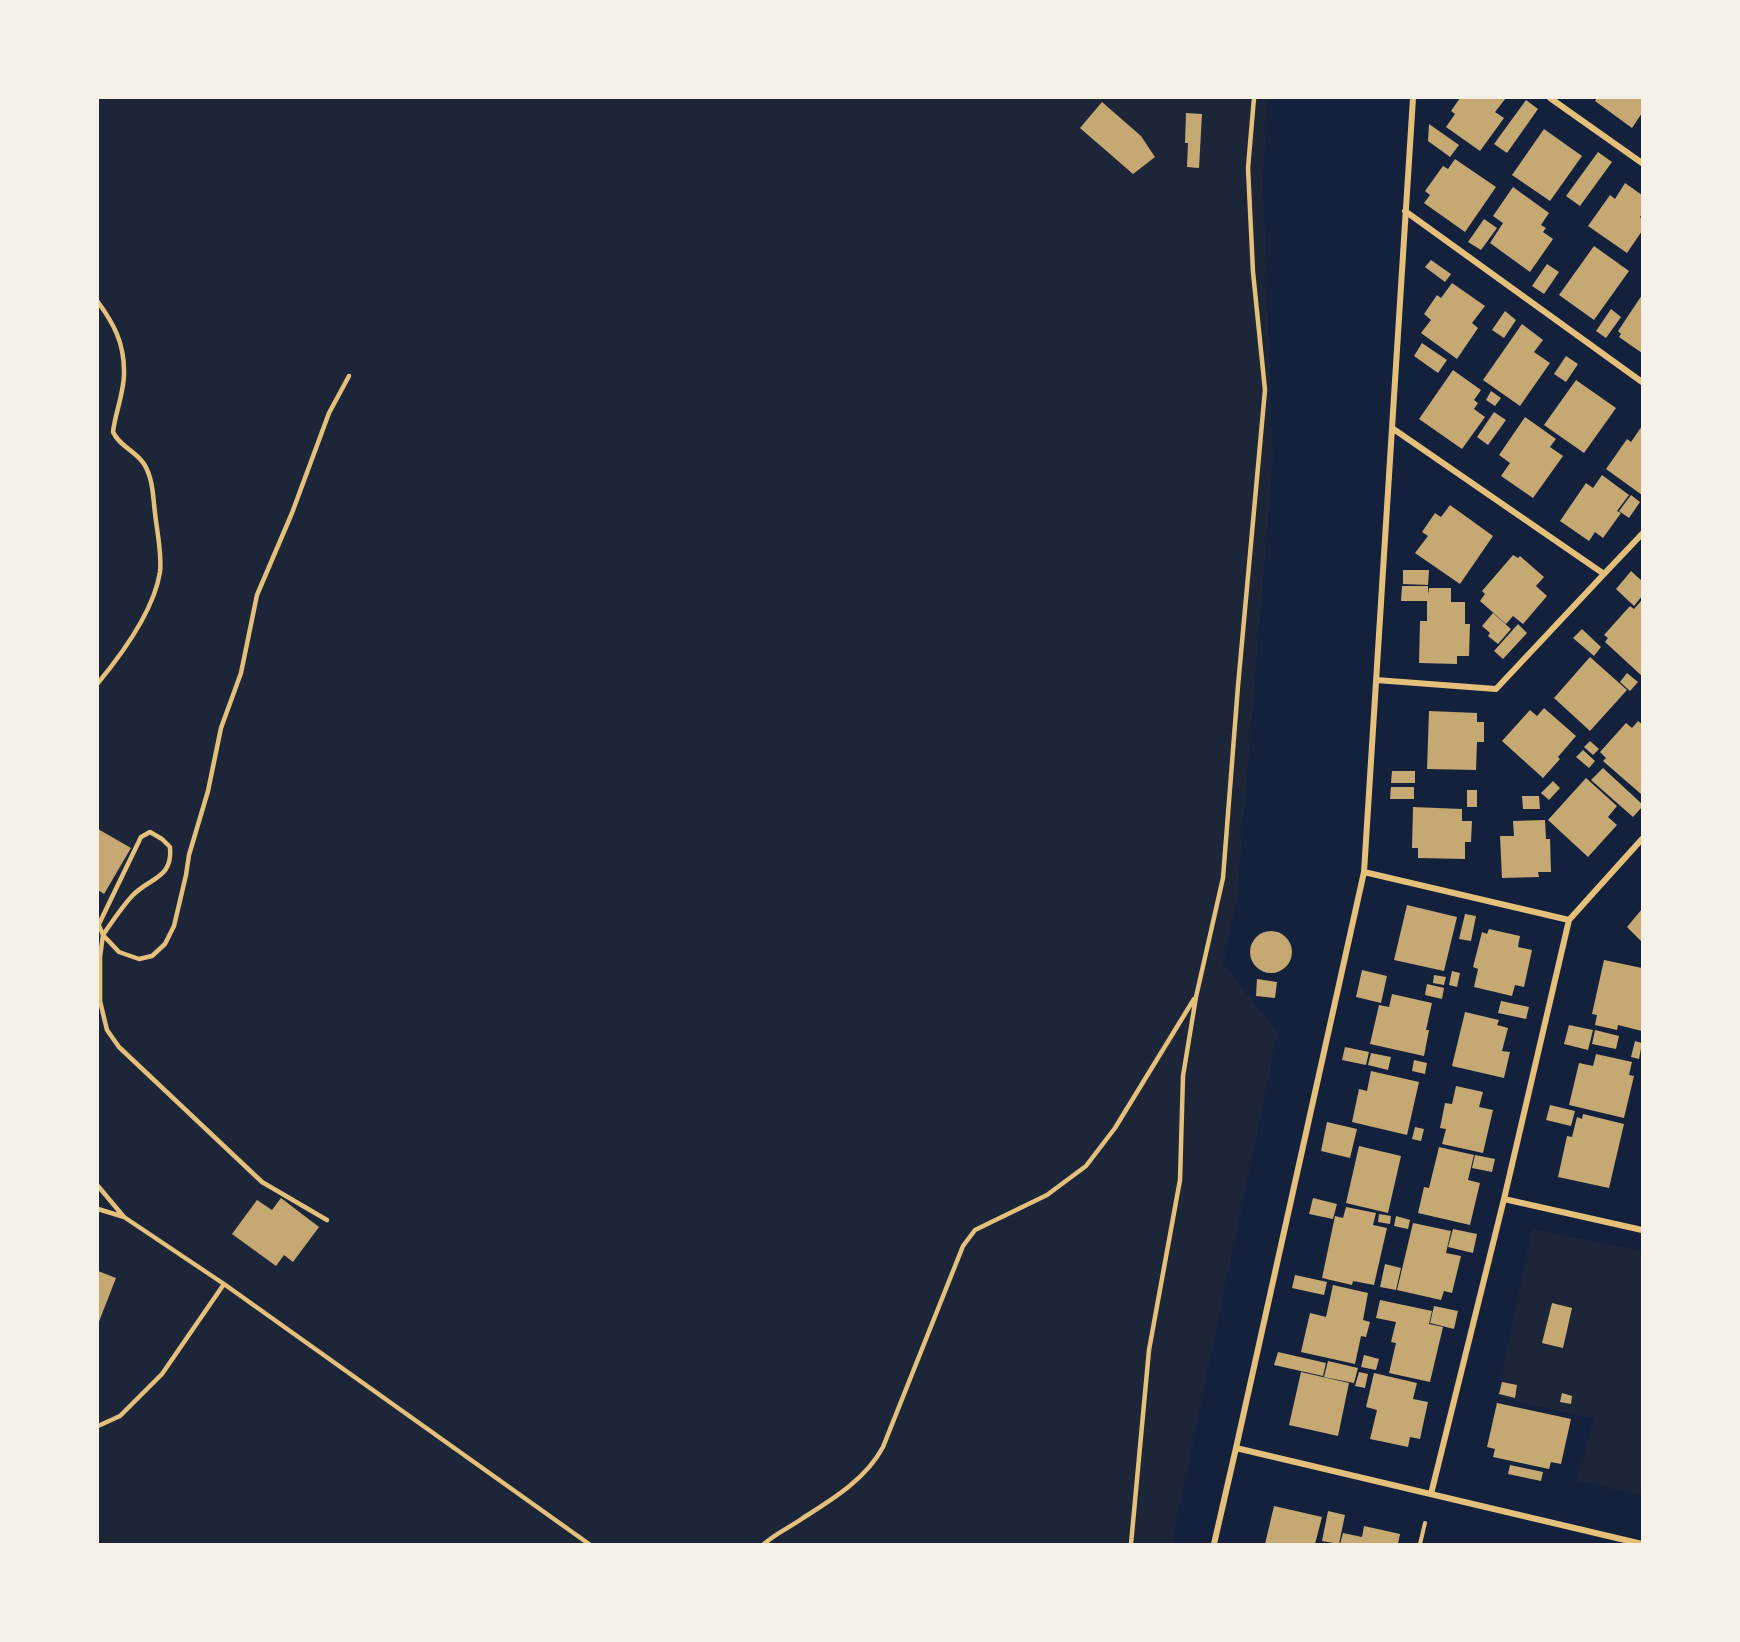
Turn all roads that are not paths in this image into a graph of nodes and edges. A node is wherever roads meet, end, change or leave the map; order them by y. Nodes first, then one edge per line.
1 (1254, 98) edge
2 (1413, 98) edge
3 (1550, 98) edge
4 (1642, 163) edge
5 (1405, 211) junction
6 (98, 302) edge
7 (349, 376) dead end
8 (1642, 382) edge
9 (1392, 428) junction
10 (1642, 534) edge
11 (1604, 574) junction
12 (1376, 680) junction
13 (98, 683) edge
14 (1642, 839) edge
15 (1364, 872) junction
16 (1569, 920) junction
17 (98, 924) edge
18 (103, 935) junction
19 (1196, 997) junction
20 (98, 1186) edge
21 (1504, 1199) junction
22 (98, 1209) edge
23 (124, 1217) junction
24 (327, 1221) dead end
25 (1642, 1230) edge
26 (224, 1284) junction
27 (98, 1426) edge
28 (1236, 1448) junction
29 (1431, 1494) junction
30 (1642, 1544) edge
31 (589, 1545) edge
32 (764, 1545) edge
33 (1131, 1545) edge
34 (1214, 1545) edge

1 - 19 lane
2 - 5 street
3 - 4 street
5 - 8 street
5 - 9 street
6 - 13 lane
7 - 18 lane
9 - 11 street
9 - 12 street
10 - 11 street
11 - 12 street
12 - 15 street
14 - 16 street
15 - 16 street
15 - 28 street
16 - 21 street
17 - 18 lane
17 - 18 lane
18 - 24 lane
19 - 32 lane
19 - 33 lane
20 - 23 lane
21 - 25 street
21 - 29 street
22 - 23 lane
23 - 26 lane
26 - 27 lane
26 - 31 lane
28 - 29 street
28 - 34 street
29 - 30 street

